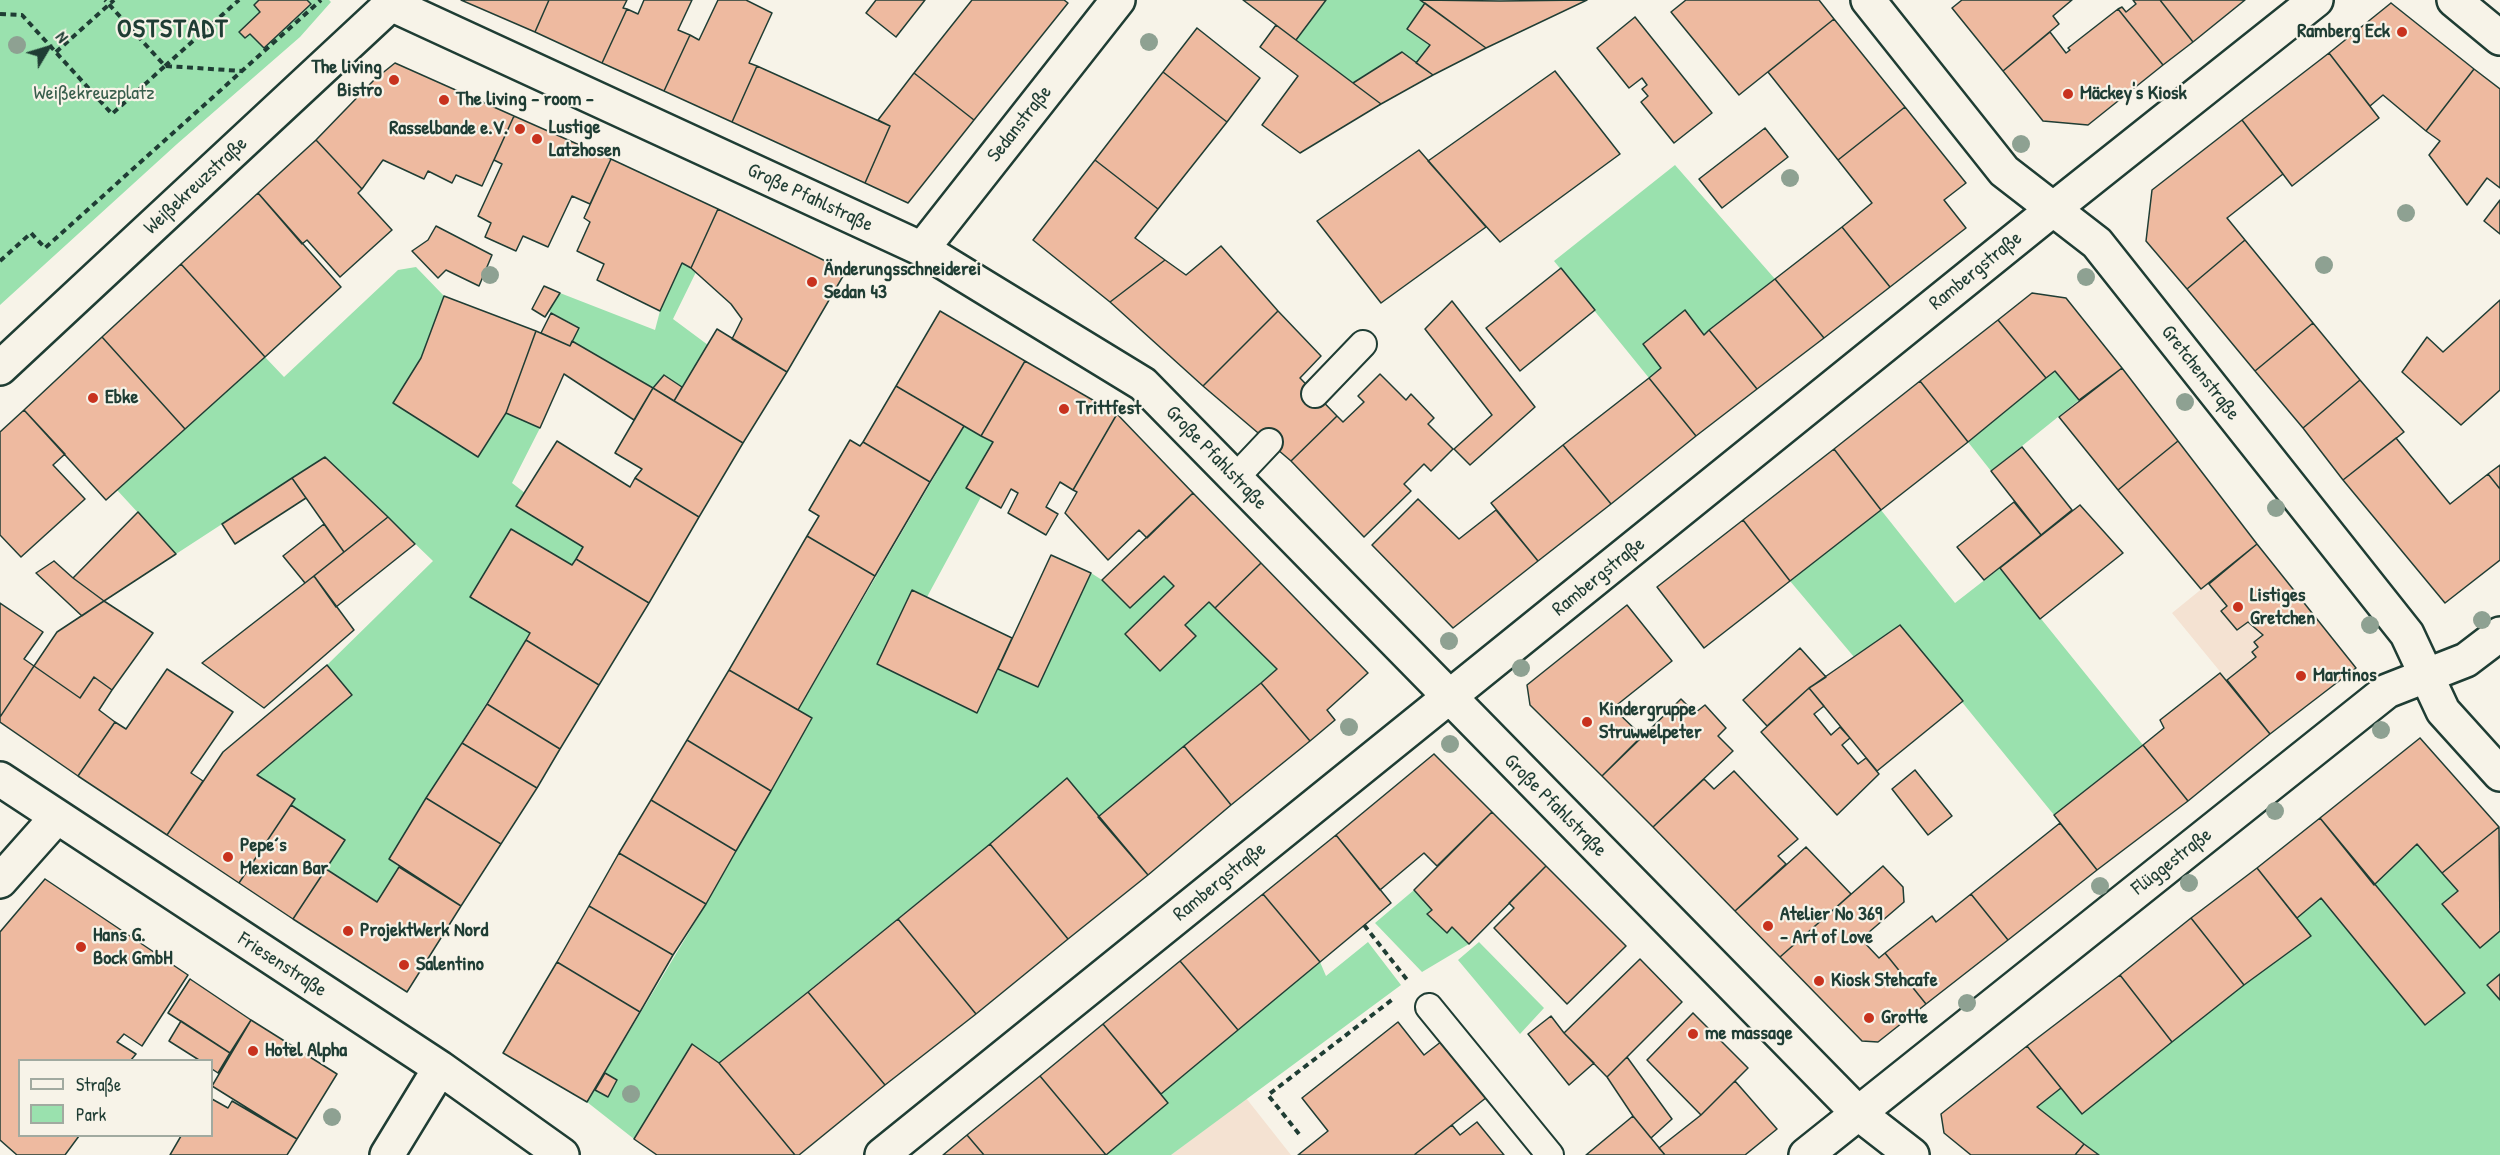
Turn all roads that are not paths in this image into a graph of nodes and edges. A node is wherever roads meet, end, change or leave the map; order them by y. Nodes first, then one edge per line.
1 (1118, 0) edge
2 (1868, 0) edge
3 (2316, 0) edge
4 (2454, 0) edge
5 (389, 2) edge
6 (2500, 38) edge
7 (2052, 210) junction
8 (922, 249) junction
9 (1363, 344) dead end
10 (0, 368) edge
11 (1315, 394) dead end
12 (1269, 442) dead end
13 (1235, 478) junction
14 (2500, 634) edge
15 (2426, 676) junction
16 (1450, 698) junction
17 (2500, 774) edge
18 (0, 779) edge
19 (56, 818) junction
20 (0, 881) edge
21 (1429, 1007) road end
22 (440, 1068) junction
23 (1857, 1113) junction
24 (387, 1155) edge
25 (562, 1155) edge
26 (882, 1155) edge
27 (1550, 1155) edge
28 (1806, 1155) edge
29 (1912, 1155) edge

1 - 8 street, Sedanstraße
2 - 7 street, Gretchenstraße
3 - 7 street, Rambergstraße
4 - 6 street
5 - 8 street, Große Pfahlstraße
5 - 10 street, Weißekreuzstraße
7 - 15 street, Gretchenstraße
7 - 16 street, Rambergstraße
8 - 13 street, Große Pfahlstraße
9 - 11 lane
12 - 13 lane
13 - 16 street, Große Pfahlstraße
14 - 15 street, Flüggestraße
15 - 17 street, Gretchenstraße
15 - 23 street, Flüggestraße
16 - 23 street, Große Pfahlstraße
16 - 26 street, Rambergstraße
18 - 19 street, Friesenstraße
19 - 20 street
19 - 22 street, Friesenstraße
21 - 27 lane
22 - 24 street
22 - 25 street, Friesenstraße
23 - 28 street, Flüggestraße
23 - 29 street, Große Pfahlstraße

